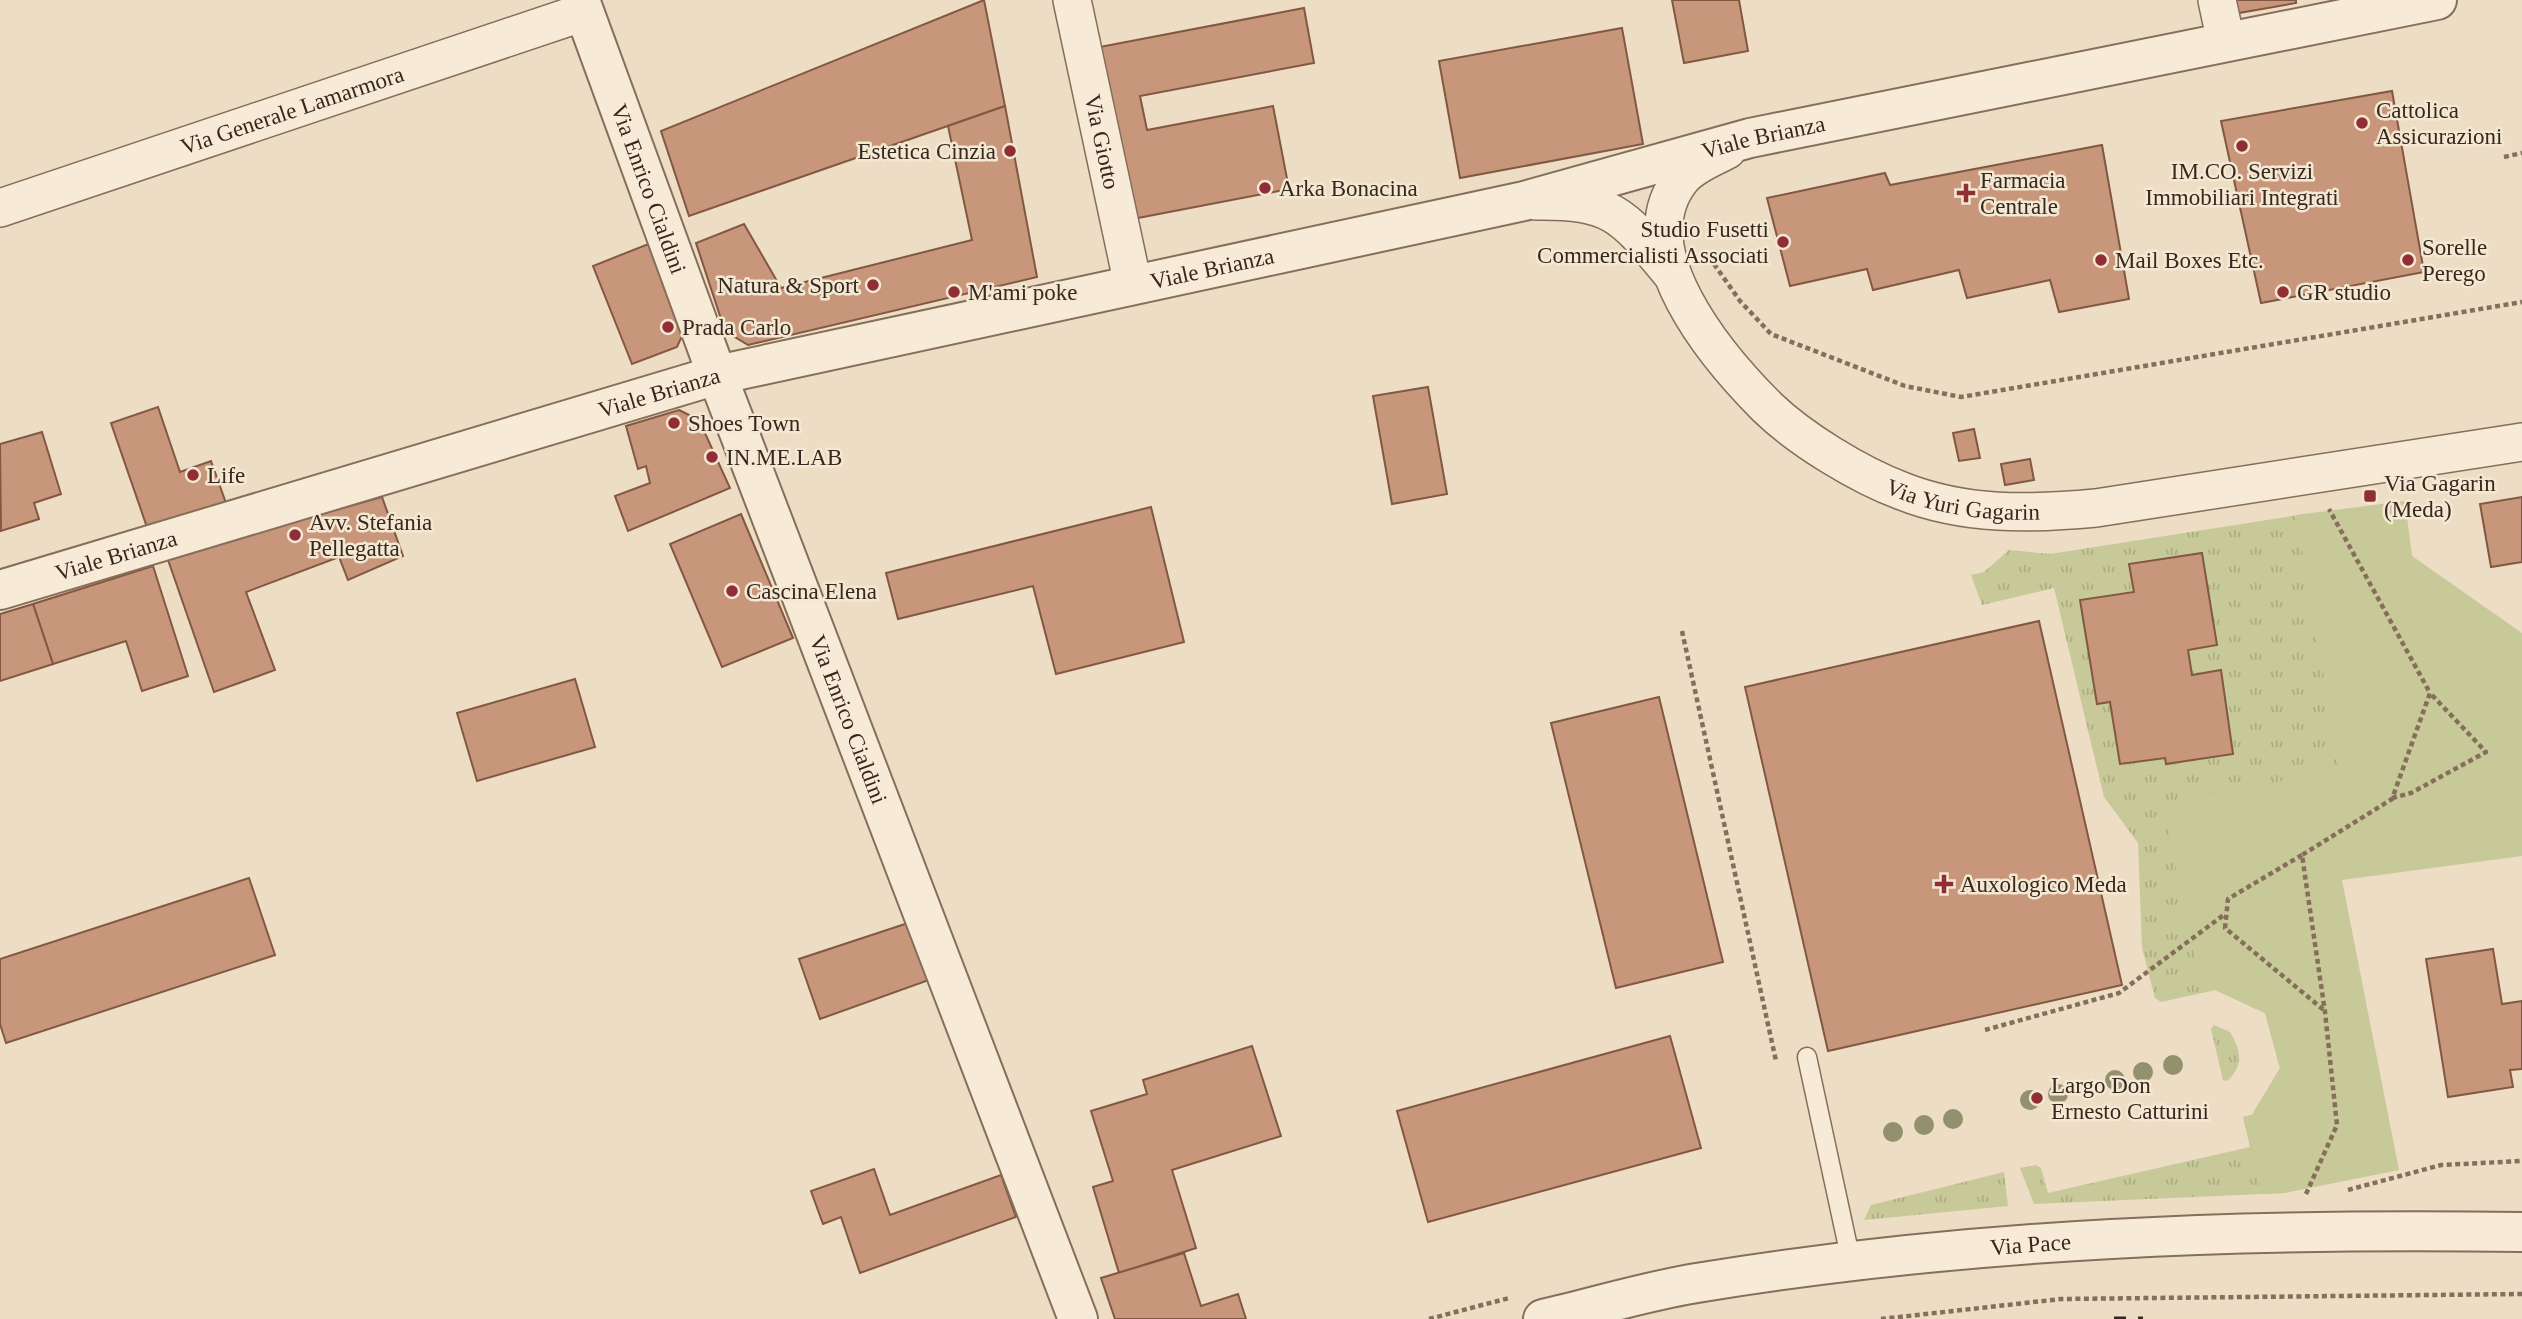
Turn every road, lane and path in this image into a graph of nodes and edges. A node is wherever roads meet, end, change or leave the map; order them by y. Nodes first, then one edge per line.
1 (1072, 0) edge
2 (2217, 0) edge
3 (2437, 0) edge
4 (582, 6) edge
5 (2226, 42) junction
6 (1750, 138) junction
7 (2522, 153) edge
8 (2504, 156) dead end
9 (1524, 201) junction
10 (0, 208) edge
11 (1708, 256) dead end
12 (1674, 277) junction
13 (1133, 285) junction
14 (2522, 302) edge
15 (717, 375) junction
16 (2522, 442) edge
17 (2330, 472) junction
18 (0, 590) edge
19 (1682, 631) dead end
20 (2430, 693) junction
21 (2392, 799) junction
22 (2302, 855) junction
23 (2225, 914) junction
24 (2325, 1012) junction
25 (1985, 1030) dead end
26 (1807, 1057) dead end
27 (1777, 1064) dead end
28 (2303, 1202) dead end
29 (2522, 1232) edge
30 (1851, 1261) junction
31 (2522, 1294) edge
32 (1078, 1319) edge
33 (1543, 1319) edge
34 (1881, 1319) edge

1 - 13 street, Via Giotto
2 - 5 street
3 - 5 street, Viale Brianza
4 - 10 street, Via Generale Lamarmora
4 - 15 street, Via Enrico Cialdini
5 - 6 street, Viale Brianza
6 - 9 street, Viale Brianza
6 - 12 street, Via Yuri Gagarin
7 - 8 path
9 - 12 street
9 - 13 street, Viale Brianza
11 - 14 path
12 - 17 street, Via Yuri Gagarin
13 - 15 street, Viale Brianza
15 - 18 street, Viale Brianza
15 - 32 street, Via Enrico Cialdini
16 - 17 street, Via Yuri Gagarin
17 - 20 path
19 - 27 path
20 - 21 path
20 - 21 path
21 - 22 path
22 - 23 path
22 - 24 path
23 - 24 path
23 - 25 path
24 - 28 path
26 - 30 lane
29 - 30 street, Via Pace
30 - 33 street, Via Pace
31 - 34 path

